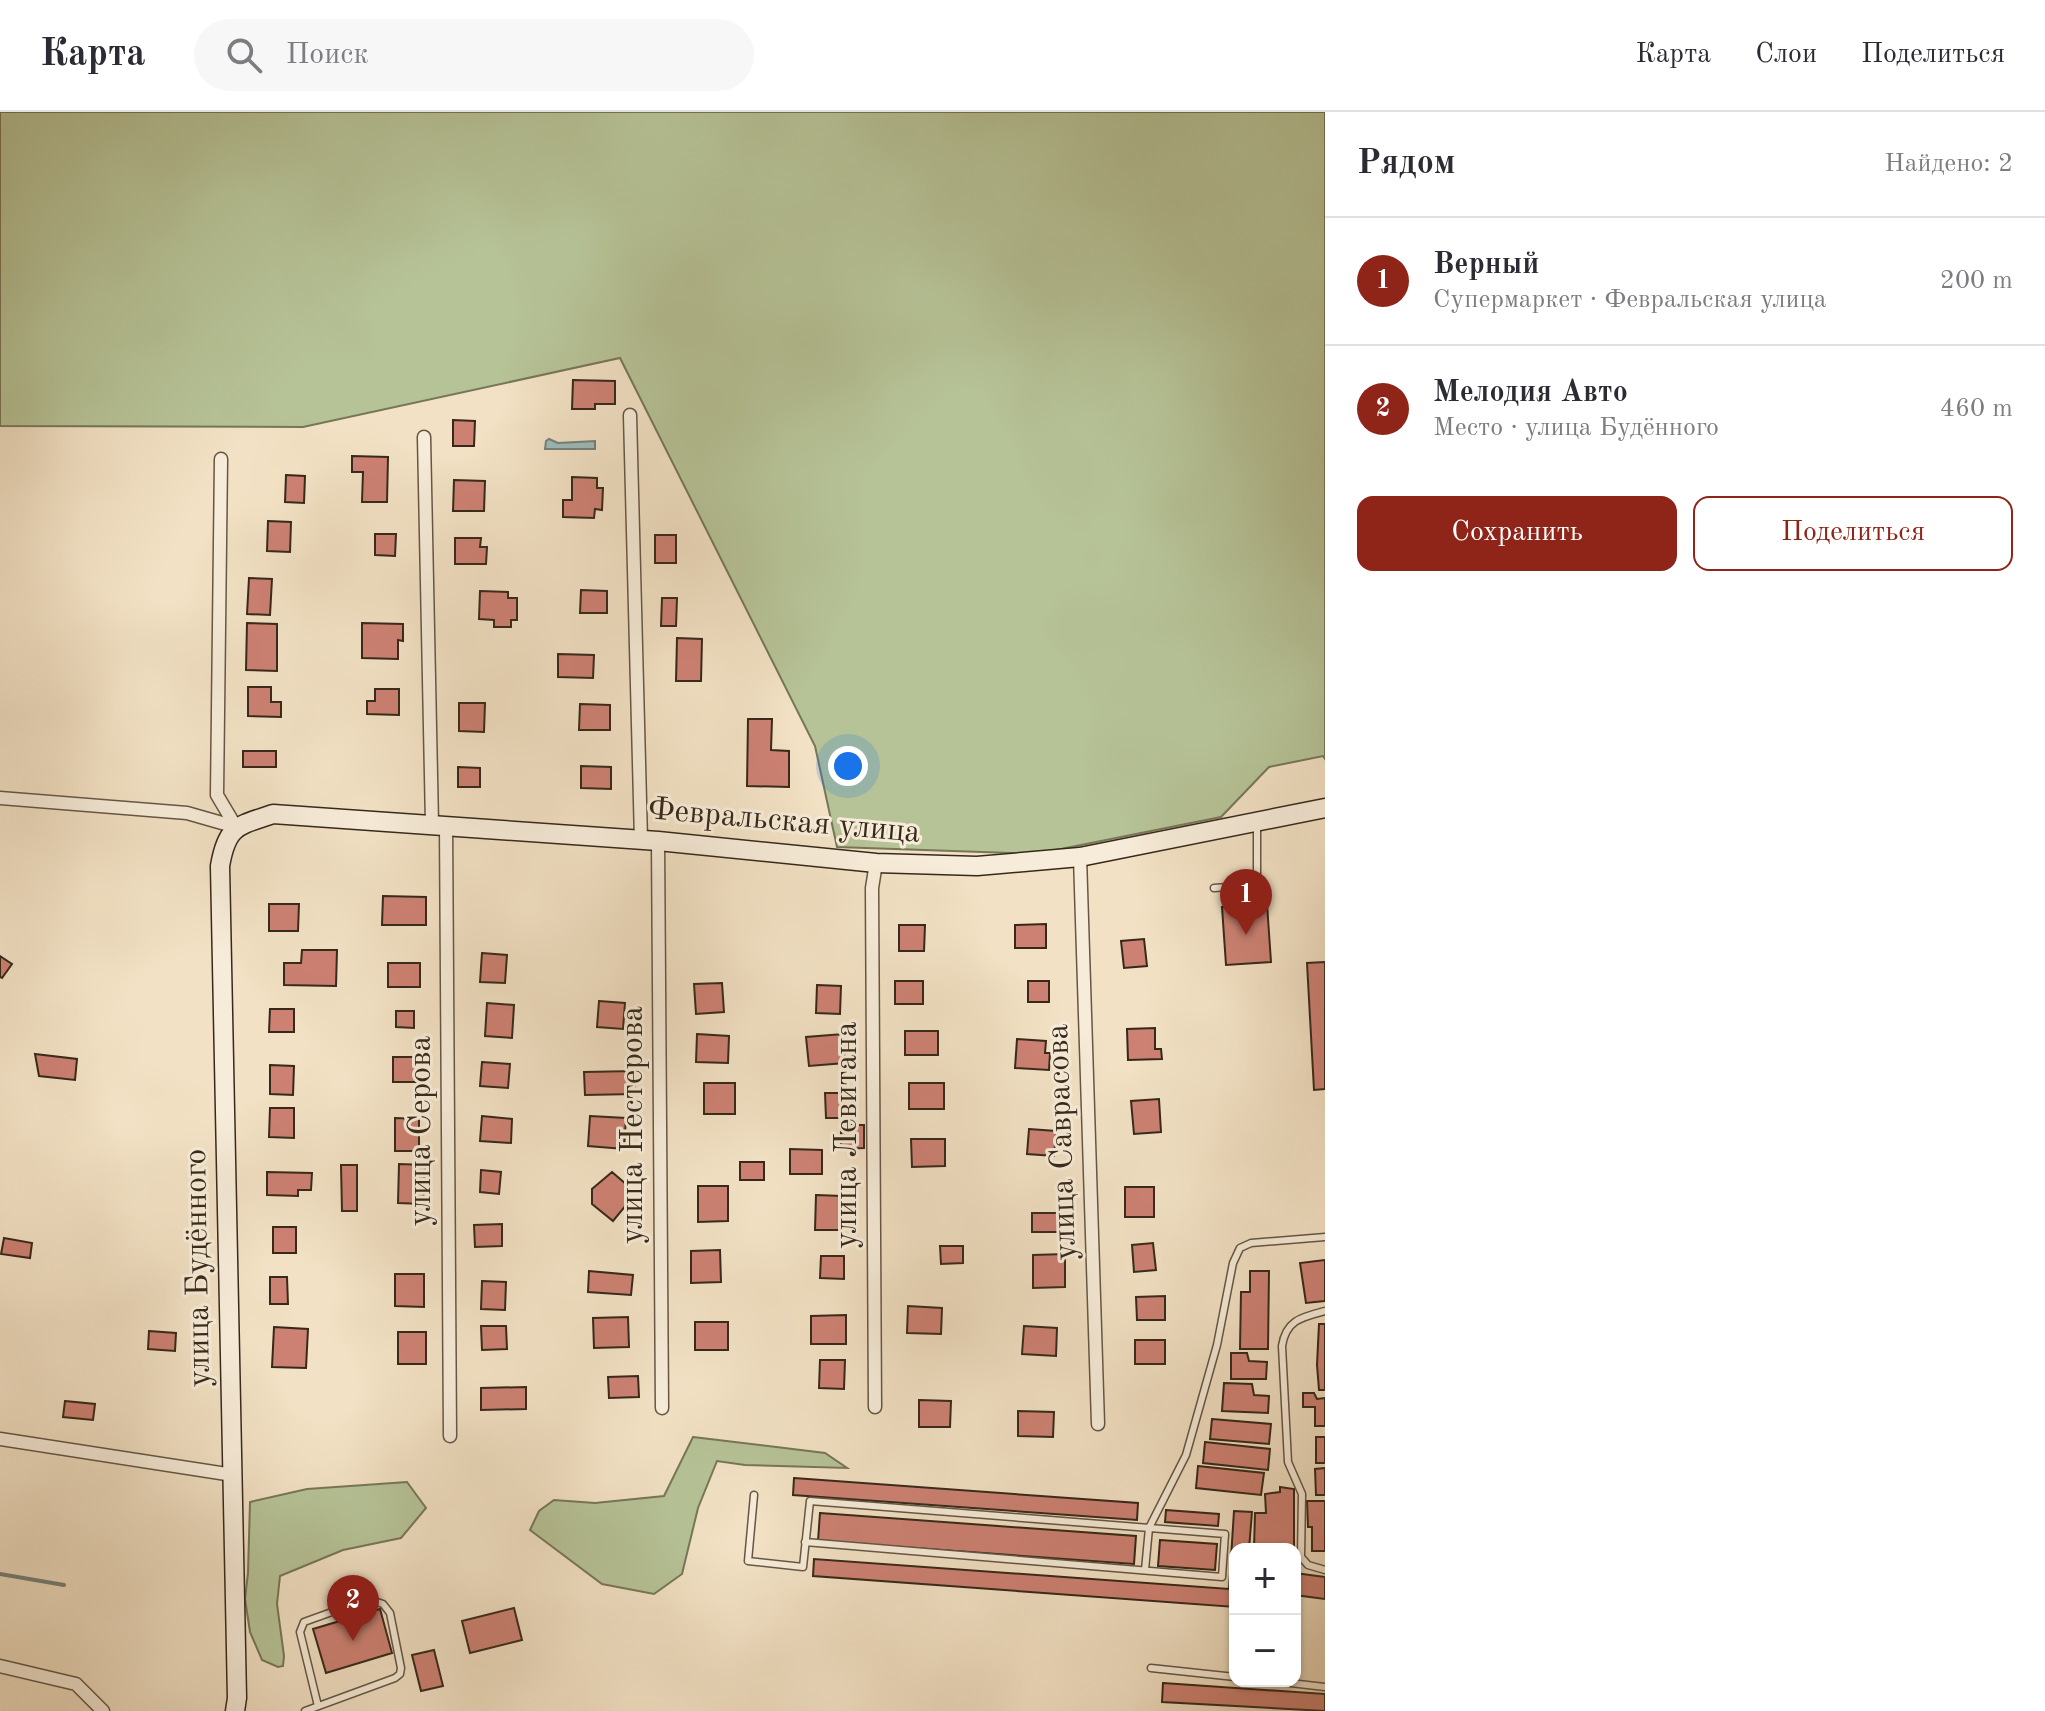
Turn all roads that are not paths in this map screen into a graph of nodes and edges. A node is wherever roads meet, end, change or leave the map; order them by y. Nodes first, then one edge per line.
1 (630, 415) dead end
2 (424, 437) dead end
3 (221, 459) dead end
4 (0, 798) edge
5 (1325, 808) edge
6 (1258, 822) junction
7 (439, 824) junction
8 (236, 827) junction
9 (650, 841) junction
10 (1080, 857) junction
11 (876, 863) junction
12 (1214, 888) dead end
13 (1325, 1237) edge
14 (1325, 1311) edge
15 (875, 1407) dead end
16 (662, 1408) dead end
17 (1098, 1424) dead end
18 (450, 1436) dead end
19 (0, 1439) edge
20 (233, 1475) junction
21 (754, 1495) dead end
22 (1149, 1528) junction
23 (805, 1542) junction
24 (1145, 1570) junction
25 (1325, 1570) edge
26 (0, 1666) edge
27 (1151, 1668) dead end
28 (1229, 1676) edge
29 (1301, 1684) edge
30 (1325, 1687) edge
31 (318, 1706) junction
32 (103, 1711) edge
33 (235, 1711) edge
34 (305, 1711) edge

1 - 9 street, улица Нестерова
2 - 7 street, улица Серова
3 - 8 street
4 - 8 street
5 - 6 main road, Февральская улица
6 - 10 main road, Февральская улица
6 - 12 lane
7 - 8 main road, Февральская улица
7 - 9 main road, Февральская улица
7 - 18 street, улица Серова
8 - 20 main road, улица Будённого
9 - 11 main road, Февральская улица
9 - 16 street, улица Нестерова
10 - 11 main road, Февральская улица
10 - 17 street, улица Саврасова
11 - 15 street, улица Левитана
13 - 22 lane
14 - 25 lane
19 - 20 street
20 - 33 main road, улица Будённого
21 - 23 lane
22 - 23 lane
22 - 24 lane
22 - 24 lane
23 - 24 lane
26 - 32 street
27 - 28 lane
29 - 30 lane
31 - 31 lane
31 - 34 lane

